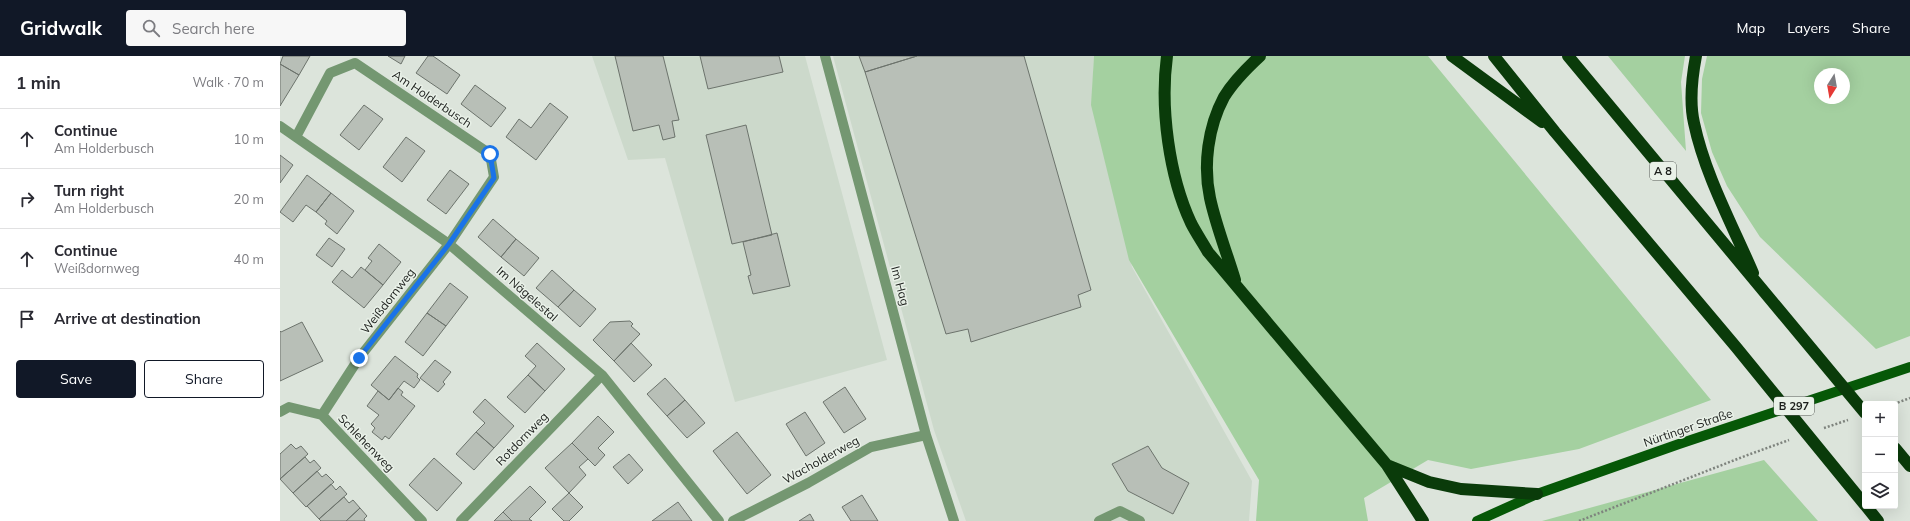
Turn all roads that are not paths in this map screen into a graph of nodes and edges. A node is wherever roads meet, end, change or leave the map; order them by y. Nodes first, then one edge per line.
1 (826, 56) edge
2 (1167, 56) edge
3 (1260, 56) edge
4 (1452, 56) edge
5 (1494, 56) edge
6 (1568, 56) edge
7 (1696, 56) edge
8 (280, 126) edge
9 (1555, 132) junction
10 (296, 137) junction
11 (449, 244) junction
12 (1237, 285) junction
13 (1758, 285) junction
14 (1910, 367) edge
15 (602, 375) junction
16 (1862, 408) edge
17 (280, 412) edge
18 (322, 415) junction
19 (926, 435) junction
20 (1898, 452) edge
21 (1387, 465) junction
22 (1910, 466) edge
23 (1537, 494) junction
24 (1862, 502) edge
25 (1868, 509) edge
26 (422, 521) edge
27 (461, 521) edge
28 (719, 521) edge
29 (734, 521) edge
30 (954, 521) edge
31 (1098, 521) edge
32 (1140, 521) edge
33 (1423, 521) edge
34 (1477, 521) edge
35 (1878, 521) edge

1 - 19 street, Im Hag
2 - 12 highway
3 - 12 highway
4 - 9 highway
5 - 9 highway
6 - 13 highway, A 8
7 - 13 highway
8 - 10 street, Im Nägelestal
9 - 24 highway
10 - 11 street, Im Nägelestal
10 - 11 street, Am Holderbusch
11 - 15 street, Im Nägelestal
11 - 18 street, Weißdornweg
12 - 21 highway
13 - 16 highway, A 8
14 - 23 main road, Nürtinger Straße / B 297
15 - 27 street, Rotdornweg
15 - 28 street, Im Nägelestal
17 - 18 street, Schlehenweg
18 - 26 street, Schlehenweg
19 - 29 street, Wacholderweg
19 - 30 street, Im Hag
20 - 22 highway
21 - 23 highway
21 - 33 highway
23 - 34 main road, Nürtinger Straße / B 297
25 - 35 highway
31 - 32 street

